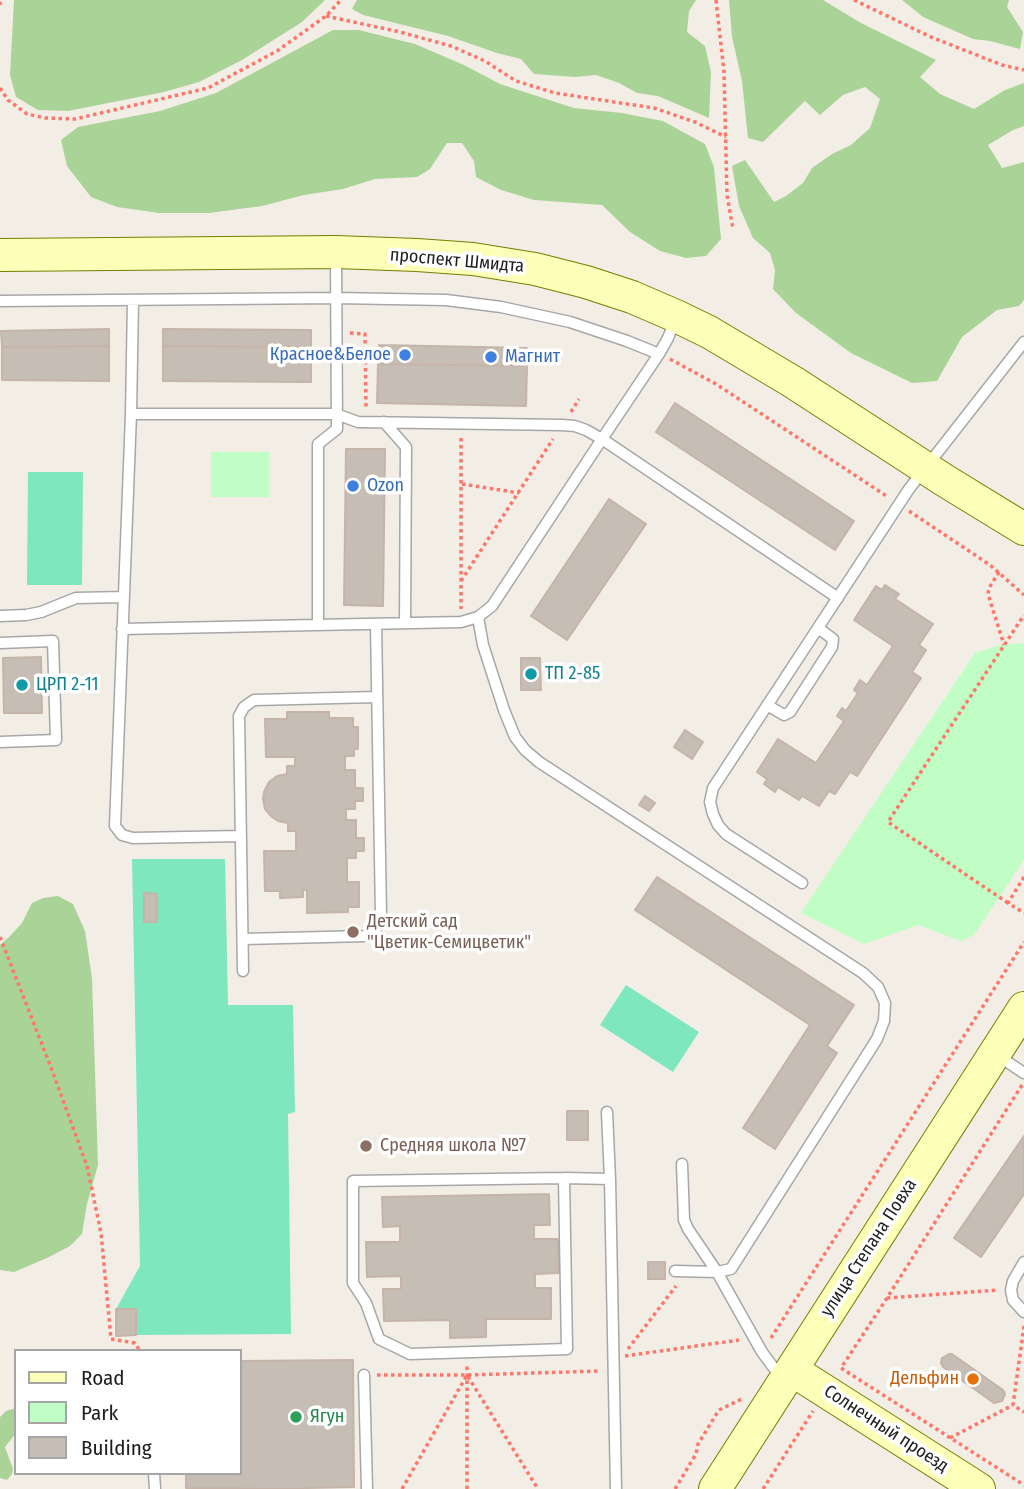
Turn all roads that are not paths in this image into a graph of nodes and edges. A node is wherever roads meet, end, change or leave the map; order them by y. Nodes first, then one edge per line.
1 (336, 252) junction
2 (0, 255) edge
3 (337, 298) junction
4 (133, 300) junction
5 (0, 301) edge
6 (676, 316) junction
7 (1024, 342) edge
8 (659, 354) junction
9 (131, 414) junction
10 (336, 414) junction
11 (384, 422) junction
12 (602, 439) junction
13 (934, 474) junction
14 (1024, 529) edge
15 (1024, 550) edge
16 (123, 597) junction
17 (838, 597) junction
18 (0, 616) edge
19 (478, 617) junction
20 (405, 623) junction
21 (376, 624) junction
22 (317, 625) junction
23 (818, 628) junction
24 (122, 629) junction
25 (0, 643) edge
26 (377, 697) junction
27 (767, 705) junction
28 (0, 742) edge
29 (241, 836) junction
30 (802, 883) dead end
31 (243, 939) junction
32 (243, 971) dead end
33 (1024, 1008) edge
34 (995, 1053) junction
35 (1024, 1073) edge
36 (607, 1112) dead end
37 (682, 1164) dead end
38 (564, 1178) junction
39 (610, 1179) junction
40 (1024, 1262) edge
41 (681, 1271) road end
42 (717, 1272) junction
43 (1024, 1312) edge
44 (789, 1375) junction
45 (364, 1376) road end
46 (367, 1489) edge
47 (616, 1489) edge
48 (715, 1489) edge
49 (979, 1489) edge

1 - 2 main road, проспект Шмидта
1 - 3 lane
1 - 6 main road, проспект Шмидта
3 - 4 lane
3 - 8 lane
3 - 10 lane
4 - 5 lane
4 - 9 lane
6 - 8 lane
6 - 13 main road, проспект Шмидта
7 - 13 lane
8 - 12 lane
9 - 10 lane
9 - 16 lane
10 - 11 lane
10 - 22 lane
11 - 12 lane
11 - 20 lane
12 - 17 lane
12 - 19 lane
13 - 14 main road, проспект Шмидта
13 - 15 main road, проспект Шмидта
13 - 17 lane
16 - 18 lane
16 - 24 lane
17 - 23 lane
19 - 20 lane
19 - 42 lane
20 - 21 lane
21 - 22 lane
21 - 26 lane
22 - 24 lane
23 - 27 lane
23 - 27 lane
24 - 29 lane
25 - 28 lane
26 - 29 lane
26 - 31 lane
27 - 30 lane
29 - 31 lane
31 - 32 lane
33 - 34 main road, улица Степана Повха
34 - 35 lane
34 - 44 main road, улица Степана Повха
36 - 39 lane
37 - 42 lane
38 - 38 lane
38 - 39 lane
39 - 47 lane
40 - 43 lane
41 - 42 lane
42 - 44 lane
44 - 48 main road, улица Степана Повха
44 - 49 main road, Солнечный проезд
45 - 46 lane

